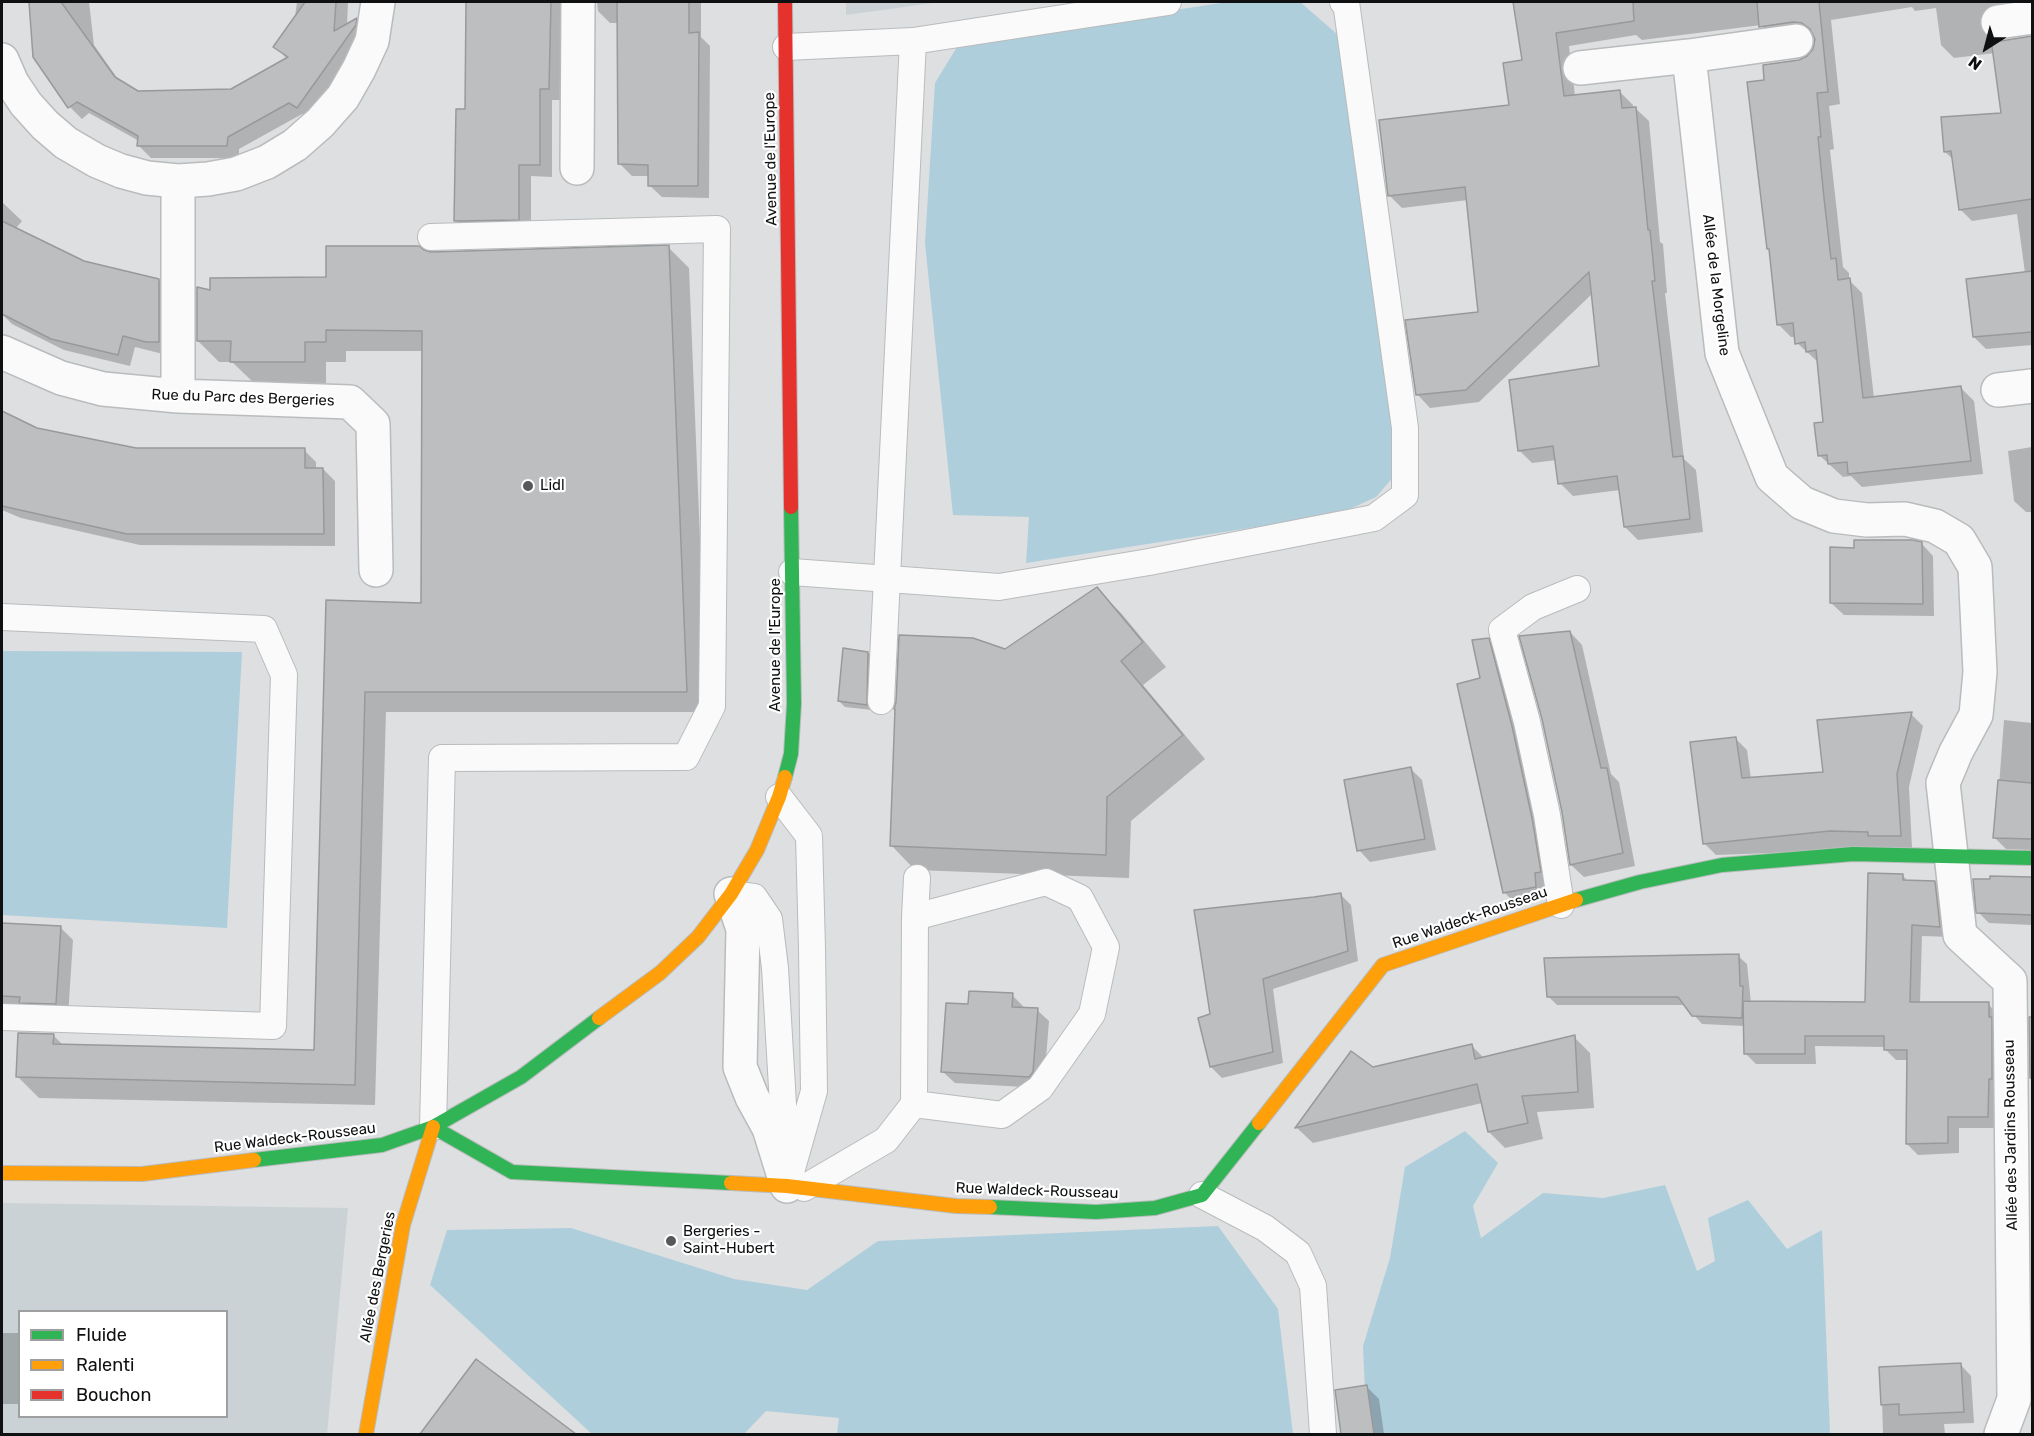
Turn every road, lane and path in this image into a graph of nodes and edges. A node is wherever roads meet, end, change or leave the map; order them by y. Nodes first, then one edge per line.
1 (378, 2) edge
2 (578, 2) edge
3 (785, 2) edge
4 (1168, 2) edge
5 (1343, 2) edge
6 (2032, 17) edge
7 (1998, 22) dead end
8 (913, 41) junction
9 (1796, 41) dead end
10 (786, 47) junction
11 (1689, 56) junction
12 (2, 60) edge
13 (1580, 68) dead end
14 (577, 168) dead end
15 (178, 181) junction
16 (431, 237) dead end
17 (2, 352) edge
18 (2032, 386) edge
19 (1998, 390) dead end
20 (178, 396) junction
21 (376, 570) dead end
22 (792, 572) junction
23 (886, 578) junction
24 (1577, 589) dead end
25 (2, 617) edge
26 (881, 701) dead end
27 (779, 797) junction
28 (1953, 856) junction
29 (2032, 858) edge
30 (917, 878) dead end
31 (730, 894) junction
32 (1561, 905) junction
33 (915, 917) junction
34 (2, 1017) edge
35 (914, 1104) junction
36 (433, 1127) junction
37 (2, 1173) edge
38 (796, 1187) junction
39 (1202, 1195) junction
40 (366, 1434) edge
41 (1323, 1434) edge
42 (2001, 1434) edge

1 - 15 street
2 - 14 street
3 - 10 street, Avenue de l'Europe
4 - 8 lane
5 - 23 lane
6 - 7 street
8 - 10 lane
8 - 23 lane
9 - 11 street
10 - 22 street, Avenue de l'Europe
11 - 13 street
11 - 28 street, Allée de la Morgeline
12 - 15 street
15 - 20 street
16 - 36 lane
17 - 20 street, Rue du Parc des Bergeries
18 - 19 street
20 - 21 street, Rue du Parc des Bergeries
22 - 23 lane
22 - 27 street, Avenue de l'Europe
23 - 26 lane
24 - 32 lane
25 - 34 lane
27 - 31 street, Avenue de l'Europe
27 - 38 lane
28 - 29 street, Rue Waldeck-Rousseau
28 - 32 street, Rue Waldeck-Rousseau
28 - 42 street, Allée des Jardins Rousseau
30 - 33 lane
31 - 36 street, Avenue de l'Europe
31 - 38 street
32 - 39 street, Rue Waldeck-Rousseau
33 - 35 lane
33 - 35 lane
35 - 38 lane
36 - 37 street, Rue Waldeck-Rousseau
36 - 38 street, Rue Waldeck-Rousseau
36 - 40 street, Allée des Bergeries
38 - 39 street, Rue Waldeck-Rousseau
39 - 41 lane

